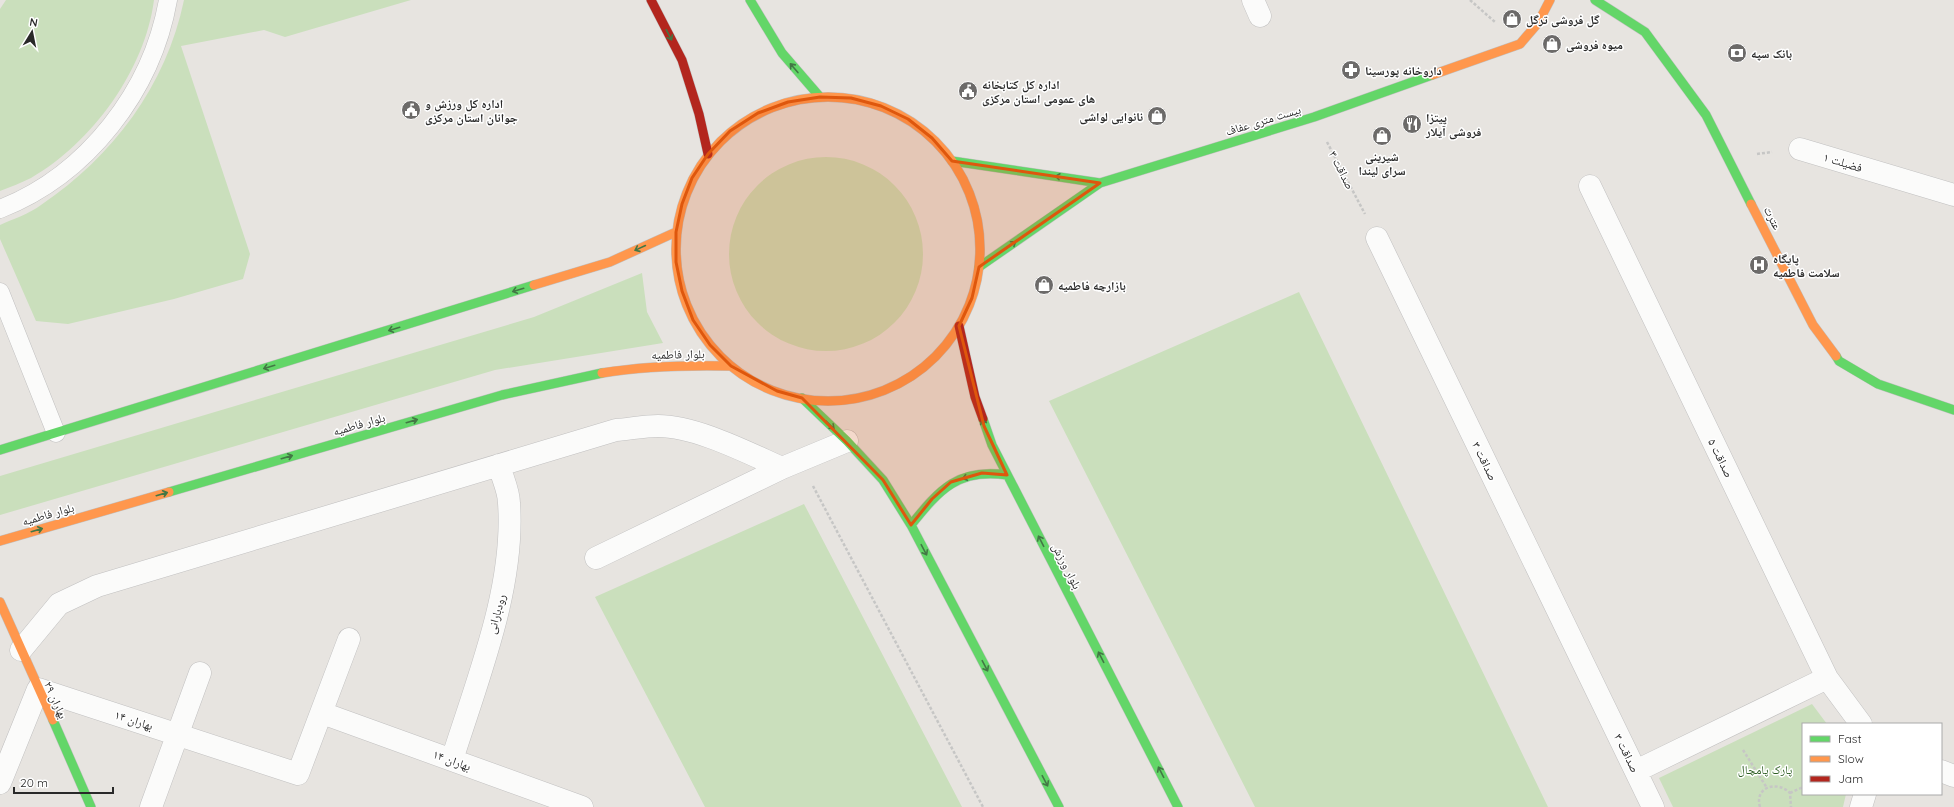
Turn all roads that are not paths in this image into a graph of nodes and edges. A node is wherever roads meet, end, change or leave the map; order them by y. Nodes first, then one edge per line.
1 (168, 0) edge
2 (651, 0) edge
3 (750, 0) edge
4 (1550, 0) edge
5 (1595, 0) edge
6 (820, 97) junction
7 (1800, 149) road end
8 (708, 154) junction
9 (952, 160) junction
10 (1100, 183) junction
11 (1590, 186) dead end
12 (1954, 195) edge
13 (0, 209) edge
14 (676, 232) junction
15 (1377, 238) road end
16 (979, 267) junction
17 (0, 292) edge
18 (959, 326) junction
19 (731, 366) junction
20 (802, 398) junction
21 (1954, 410) edge
22 (56, 433) junction
23 (847, 441) junction
24 (0, 450) edge
25 (791, 464) junction
26 (499, 465) junction
27 (1007, 475) junction
28 (911, 526) junction
29 (0, 541) edge
30 (596, 558) dead end
31 (0, 602) edge
32 (349, 639) dead end
33 (21, 650) junction
34 (200, 672) dead end
35 (1827, 678) junction
36 (38, 689) junction
37 (322, 713) junction
38 (1860, 723) edge
39 (177, 735) junction
40 (452, 760) junction
41 (1636, 771) junction
42 (1942, 771) edge
43 (1954, 776) edge
44 (0, 783) edge
45 (1865, 795) edge
46 (91, 807) edge
47 (151, 807) edge
48 (582, 807) edge
49 (1059, 807) edge
50 (1178, 807) edge
51 (1653, 807) edge
52 (1861, 807) edge

1 - 13 lane
2 -> 8 main road
6 -> 3 main road
4 - 10 main road, بیست متری عفاف
5 - 21 main road, عترت
6 - 8 main road
6 - 9 main road
7 - 12 street, فضیلت ۱
8 - 14 main road
10 -> 9 main road
9 - 16 main road
16 -> 10 main road, بیست متری عفاف
11 - 35 street, صداقت ۵
14 - 19 main road
14 -> 22 main road
15 - 41 street, صداقت ۳
16 - 18 main road
17 - 22 lane
18 - 20 main road
27 -> 18 main road, بلوار ورزش
19 - 20 main road
29 -> 19 main road, بلوار فاطمیه
20 -> 23 main road
22 - 24 main road
23 - 25 street
23 - 28 main road
25 - 26 street
25 - 30 street
26 - 33 street
26 - 40 street, رودبارانی
27 -> 28 main road
50 -> 27 main road, بلوار ورزش
28 -> 49 main road
31 - 33 main road, بهاران ۲۹
32 - 37 street
33 - 36 main road, بهاران ۲۹
34 - 39 street
35 - 38 street, صداقت ۵
35 - 41 street
36 - 39 street, بهاران ۱۴
36 - 44 street
36 - 46 main road, بهاران ۲۹
37 - 39 street, بهاران ۱۴
37 - 40 street, بهاران ۱۴
39 - 47 street
40 - 48 street, بهاران ۱۴
41 - 51 street, صداقت ۳
42 - 43 street
45 - 52 street

